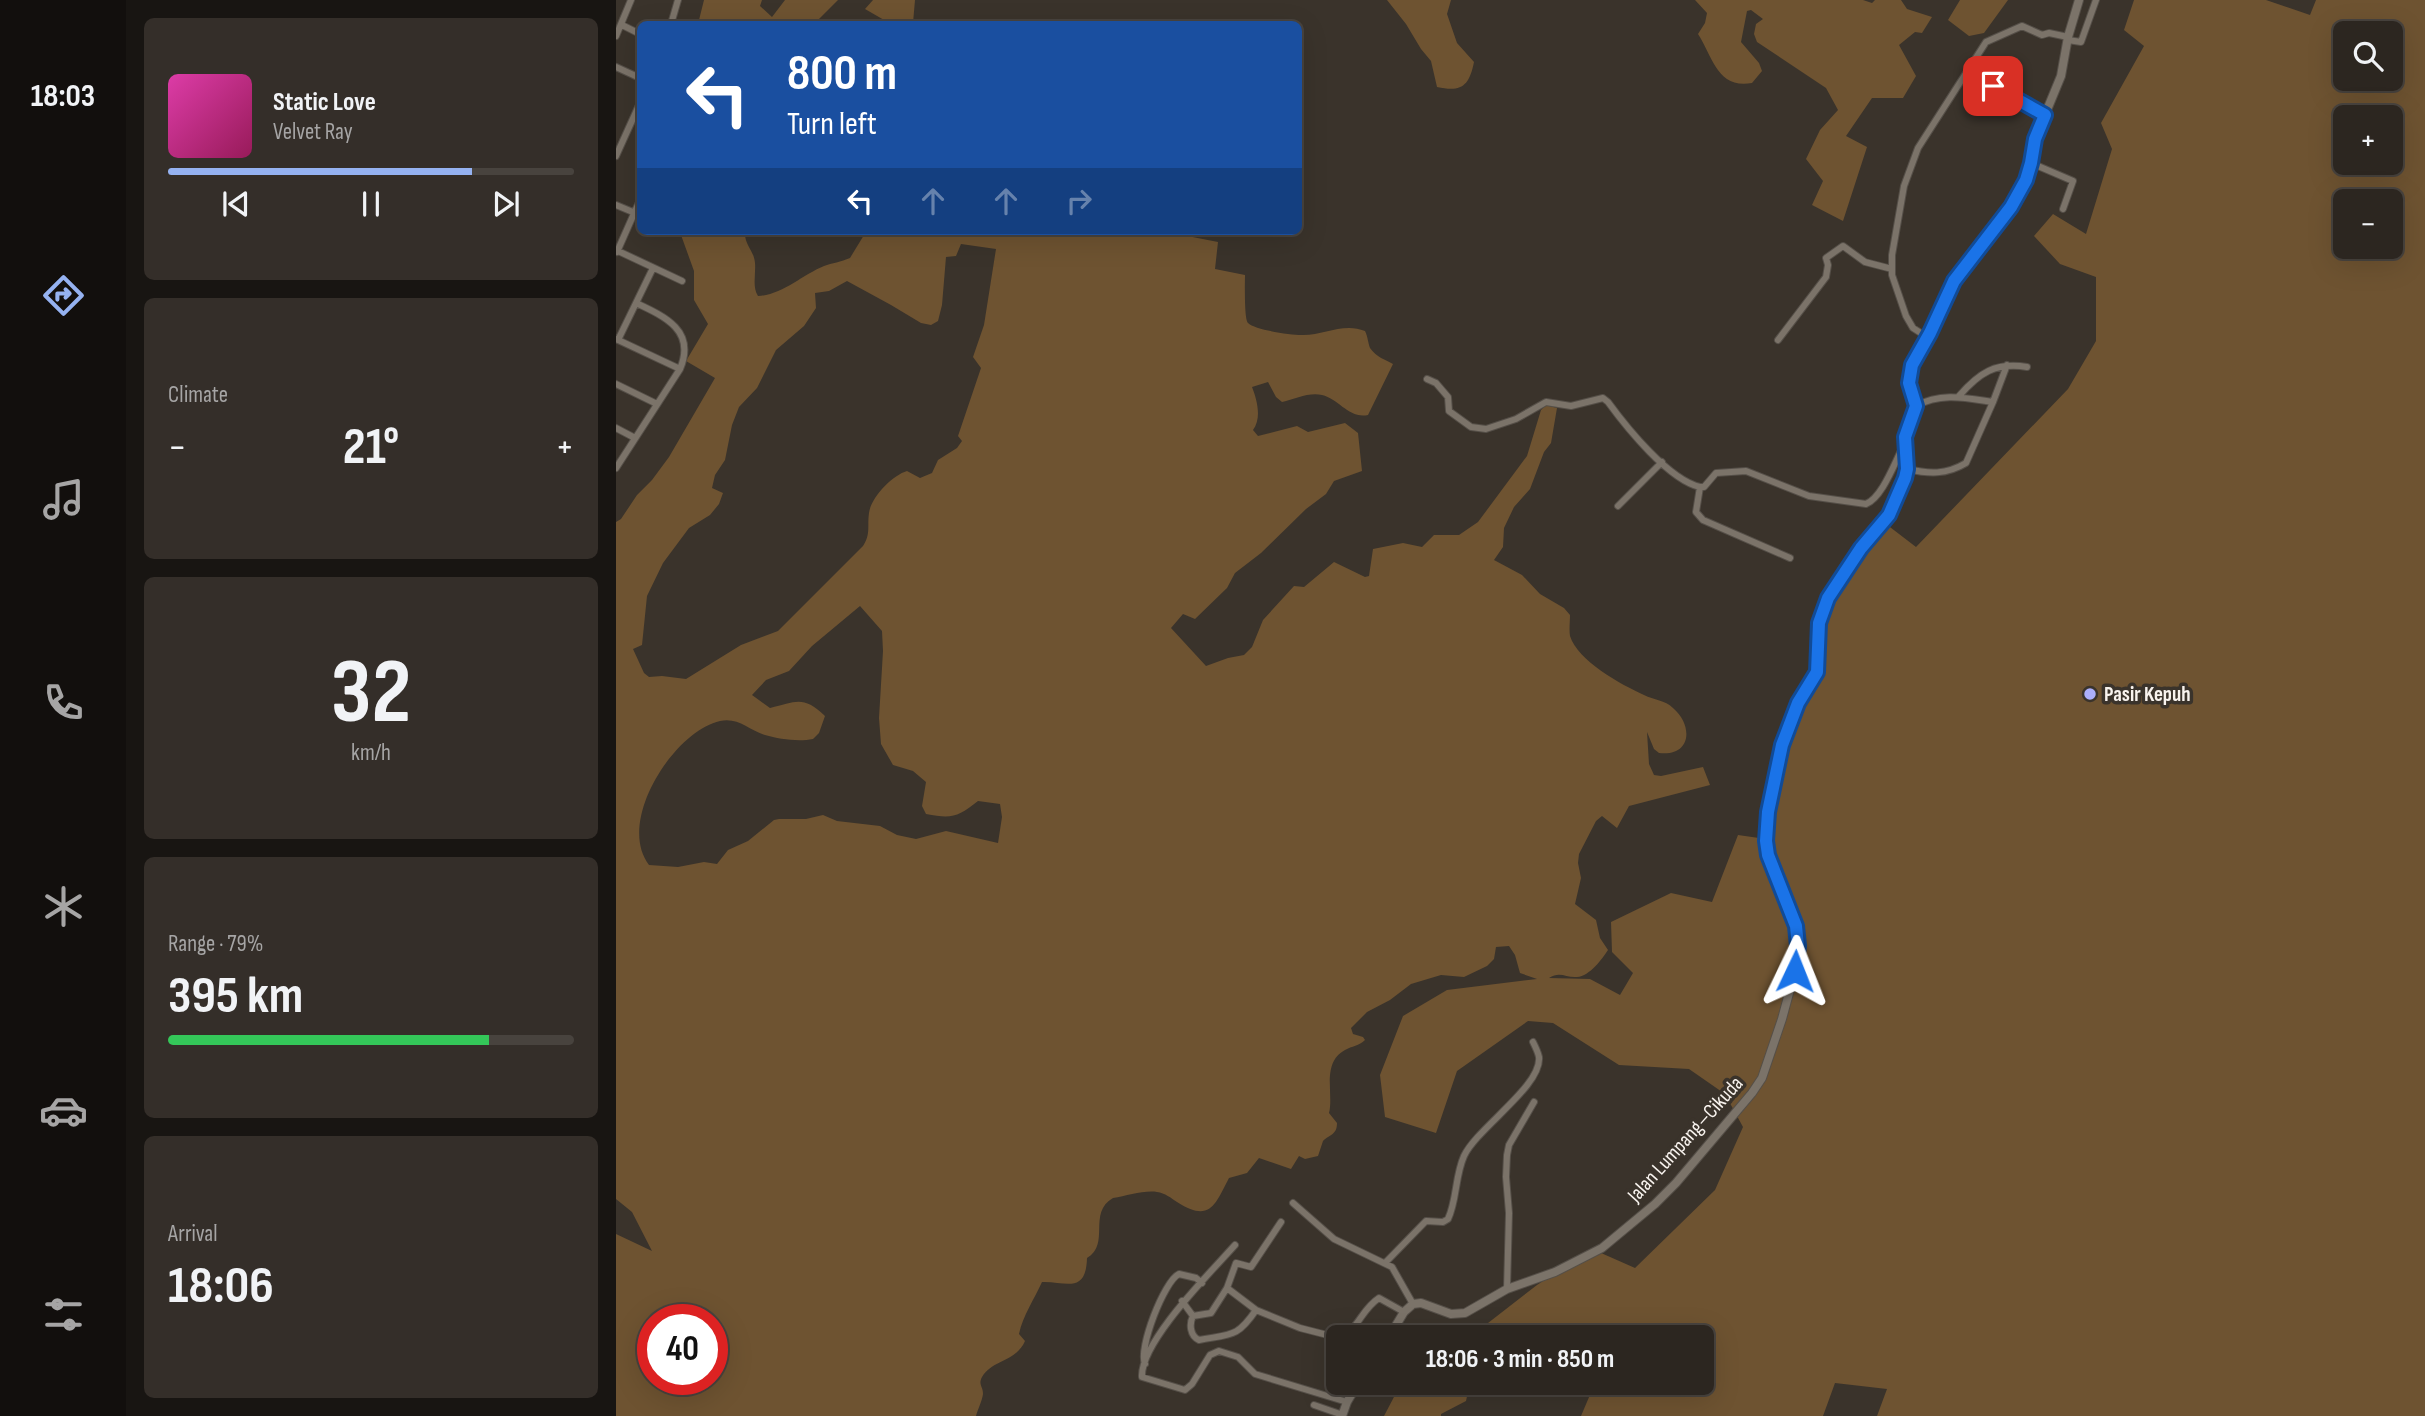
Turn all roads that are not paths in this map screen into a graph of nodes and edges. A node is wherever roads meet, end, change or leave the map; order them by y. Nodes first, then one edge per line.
1 (631, 0) edge
2 (678, 0) edge
3 (2079, 0) edge
4 (2096, 0) edge
5 (672, 21) edge
6 (622, 25) junction
7 (637, 32) edge
8 (616, 36) edge
9 (2068, 38) junction
10 (616, 67) edge
11 (637, 77) edge
12 (1993, 86) dead end
13 (637, 110) edge
14 (2045, 115) junction
15 (616, 156) edge
16 (2031, 163) junction
17 (616, 205) edge
18 (2063, 209) dead end
19 (637, 214) edge
20 (637, 216) edge
21 (617, 252) edge
22 (653, 268) junction
23 (1892, 269) junction
24 (682, 281) dead end
25 (636, 303) junction
26 (1927, 337) junction
27 (617, 339) edge
28 (1778, 341) dead end
29 (2007, 365) junction
30 (2027, 367) dead end
31 (680, 369) junction
32 (1427, 379) dead end
33 (616, 384) edge
34 (1959, 396) junction
35 (1993, 402) junction
36 (657, 404) junction
37 (1916, 406) junction
38 (616, 428) edge
39 (635, 438) junction
40 (1904, 445) junction
41 (1662, 462) junction
42 (616, 468) edge
43 (1907, 469) junction
44 (1700, 487) junction
45 (1618, 506) dead end
46 (1790, 558) dead end
47 (1533, 1042) dead end
48 (1534, 1102) dead end
49 (1293, 1203) dead end
50 (1281, 1222) dead end
51 (1235, 1245) dead end
52 (1386, 1262) junction
53 (1202, 1283) junction
54 (1227, 1288) junction
55 (1507, 1289) junction
56 (1182, 1301) junction
57 (1413, 1304) junction
58 (1256, 1310) junction
59 (1404, 1312) junction
60 (1193, 1316) junction
61 (1357, 1325) edge
62 (1396, 1325) edge
63 (1326, 1334) edge
64 (1145, 1364) junction
65 (1351, 1395) edge
66 (1347, 1402) junction
67 (1314, 1405) dead end
68 (1343, 1415) edge

1 - 6 street
2 - 5 street
3 - 9 street, Jalan Lumpang–Cikuda
4 - 9 street
6 - 7 street
6 - 8 street
9 - 14 street, Jalan Lumpang–Cikuda
9 - 23 street
10 - 11 street
12 - 14 street
13 - 15 street
14 - 16 street, Jalan Lumpang–Cikuda
16 - 18 street
16 - 26 street, Jalan Lumpang–Cikuda
17 - 19 street
20 - 21 street
21 - 22 street
22 - 24 street
22 - 25 street
23 - 26 street
23 - 28 street
25 - 27 street
25 - 31 street
26 - 37 street, Jalan Lumpang–Cikuda
27 - 31 street
29 - 30 street
29 - 34 street
29 - 35 street
31 - 36 street
32 - 41 street
33 - 36 street
34 - 35 street
34 - 37 street
35 - 43 street
36 - 39 street
37 - 40 street, Jalan Lumpang–Cikuda
38 - 39 street
39 - 42 street
40 - 43 street, Jalan Lumpang–Cikuda
40 - 44 street
41 - 44 street
41 - 45 street
43 - 55 street, Jalan Lumpang–Cikuda
44 - 46 street
47 - 52 street
48 - 55 street
49 - 52 street
50 - 54 street
51 - 53 street
52 - 57 street
53 - 56 street
53 - 64 street
54 - 58 street
54 - 60 street
55 - 57 street, Jalan Lumpang–Cikuda
56 - 60 street
56 - 64 street
57 - 59 street
58 - 60 street
58 - 63 street
59 - 61 street
59 - 62 street
64 - 66 street
65 - 66 street
66 - 68 street
67 - 68 street

